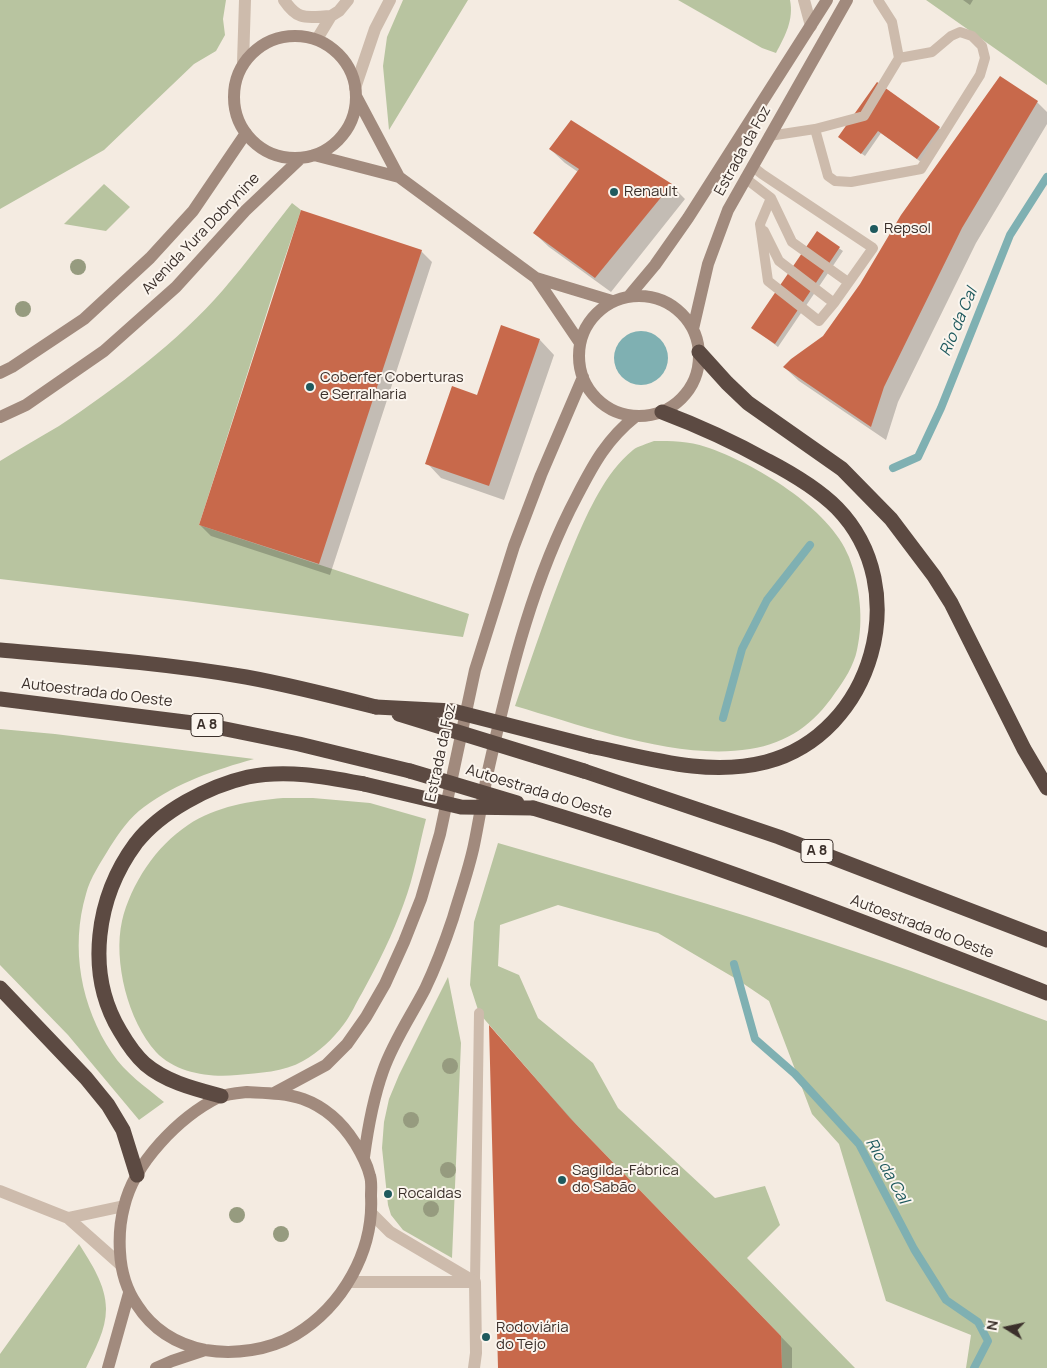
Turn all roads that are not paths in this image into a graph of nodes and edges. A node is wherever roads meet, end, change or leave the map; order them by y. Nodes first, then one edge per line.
1 (245, 0) edge
2 (284, 0) edge
3 (348, 0) edge
4 (390, 0) edge
5 (804, 0) edge
6 (827, 0) edge
7 (847, 0) edge
8 (878, 0) edge
9 (331, 16) junction
10 (810, 26) junction
11 (317, 39) junction
12 (900, 58) junction
13 (243, 63) junction
14 (356, 92) junction
15 (815, 129) junction
16 (246, 133) junction
17 (769, 136) junction
18 (308, 156) junction
19 (752, 166) junction
20 (399, 177) junction
21 (745, 178) junction
22 (771, 198) junction
23 (760, 224) junction
24 (536, 278) junction
25 (848, 282) junction
26 (629, 296) junction
27 (612, 301) junction
28 (834, 303) junction
29 (693, 329) junction
30 (580, 343) junction
31 (699, 352) junction
32 (0, 373) edge
33 (582, 377) junction
34 (662, 412) junction
35 (636, 416) junction
36 (0, 417) edge
37 (0, 650) edge
38 (0, 699) edge
39 (376, 707) junction
40 (1047, 788) edge
41 (533, 808) junction
42 (1047, 940) edge
43 (0, 988) edge
44 (1047, 993) edge
45 (479, 1013) dead end
46 (274, 1093) junction
47 (221, 1096) junction
48 (364, 1157) junction
49 (137, 1175) junction
50 (0, 1191) edge
51 (124, 1206) junction
52 (372, 1214) junction
53 (68, 1218) junction
54 (121, 1265) junction
55 (348, 1282) junction
56 (475, 1282) junction
57 (129, 1293) junction
58 (206, 1350) junction
59 (108, 1368) edge
60 (156, 1368) edge
61 (474, 1368) edge

1 - 13 street
2 - 9 street
3 - 9 street
4 - 14 street
5 - 10 street
6 - 10 main road, Estrada da Foz
7 - 17 main road, Estrada da Foz
8 - 12 lane
9 - 11 street
10 - 26 main road, Estrada da Foz
11 - 13 main road
11 - 14 main road
12 - 15 lane
12 - 15 lane
13 - 16 main road
14 - 18 main road
14 - 20 main road
15 - 17 lane
16 - 18 main road
16 - 32 main road, Avenida Yura Dobrynine
17 - 19 main road, Estrada da Foz
18 - 20 main road
18 - 36 main road, Avenida Yura Dobrynine
19 - 21 main road, Estrada da Foz
19 - 25 lane
20 - 24 main road
21 - 22 lane
21 - 29 main road, Estrada da Foz
22 - 23 lane
22 - 25 lane
23 - 28 lane
23 - 28 lane
24 - 27 main road
24 - 30 main road
25 - 28 lane
26 - 27 main road
26 - 29 main road
27 - 30 main road
29 - 31 main road
30 - 33 main road
31 - 34 main road
31 - 40 highway
33 - 35 main road
33 - 46 main road, Estrada da Foz
34 - 35 main road
34 - 39 highway, bridge
35 - 48 main road
37 - 39 highway, A 8
38 - 41 highway, Autoestrada do Oeste / A 8, bridge
39 - 42 highway, A 8, bridge
41 - 44 highway, Autoestrada do Oeste / A 8
41 - 47 highway, bridge
43 - 49 highway
45 - 56 lane
46 - 47 main road
46 - 48 main road
47 - 49 main road
48 - 52 main road
49 - 51 main road
50 - 53 street
51 - 53 street
51 - 54 main road
52 - 55 main road
52 - 56 street
53 - 54 street
54 - 57 main road
55 - 56 street
55 - 58 main road
56 - 61 street
57 - 58 main road
57 - 59 main road
58 - 60 main road

